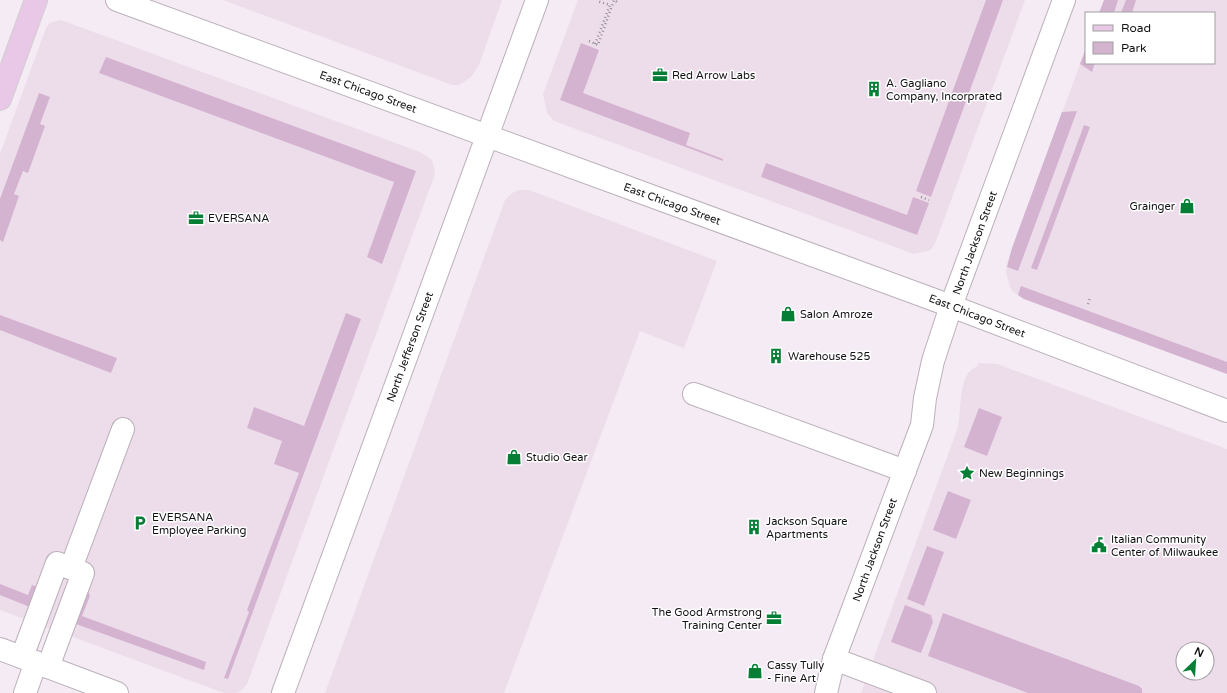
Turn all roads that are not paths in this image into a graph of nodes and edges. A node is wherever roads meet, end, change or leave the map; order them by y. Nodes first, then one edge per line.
1 (36, 0) edge
2 (117, 0) edge
3 (537, 0) edge
4 (1064, 0) edge
5 (0, 99) edge
6 (487, 136) junction
7 (951, 306) junction
8 (694, 394) dead end
9 (1227, 411) edge
10 (123, 429) dead end
11 (905, 471) junction
12 (0, 649) edge
13 (834, 659) junction
14 (35, 662) junction
15 (25, 693) edge
16 (117, 693) edge
17 (283, 693) edge
18 (826, 693) edge
19 (925, 693) edge

1 - 5 main road
2 - 6 street, East Chicago Street
3 - 6 street, North Jefferson Street
4 - 7 street, North Jackson Street
6 - 7 street, East Chicago Street
6 - 17 street, North Jefferson Street
7 - 9 street, East Chicago Street
7 - 11 street, North Jackson Street
8 - 11 street
10 - 14 street
11 - 13 street, North Jackson Street
12 - 14 street
13 - 18 street, North Jackson Street
13 - 19 street
14 - 15 street
14 - 16 street

